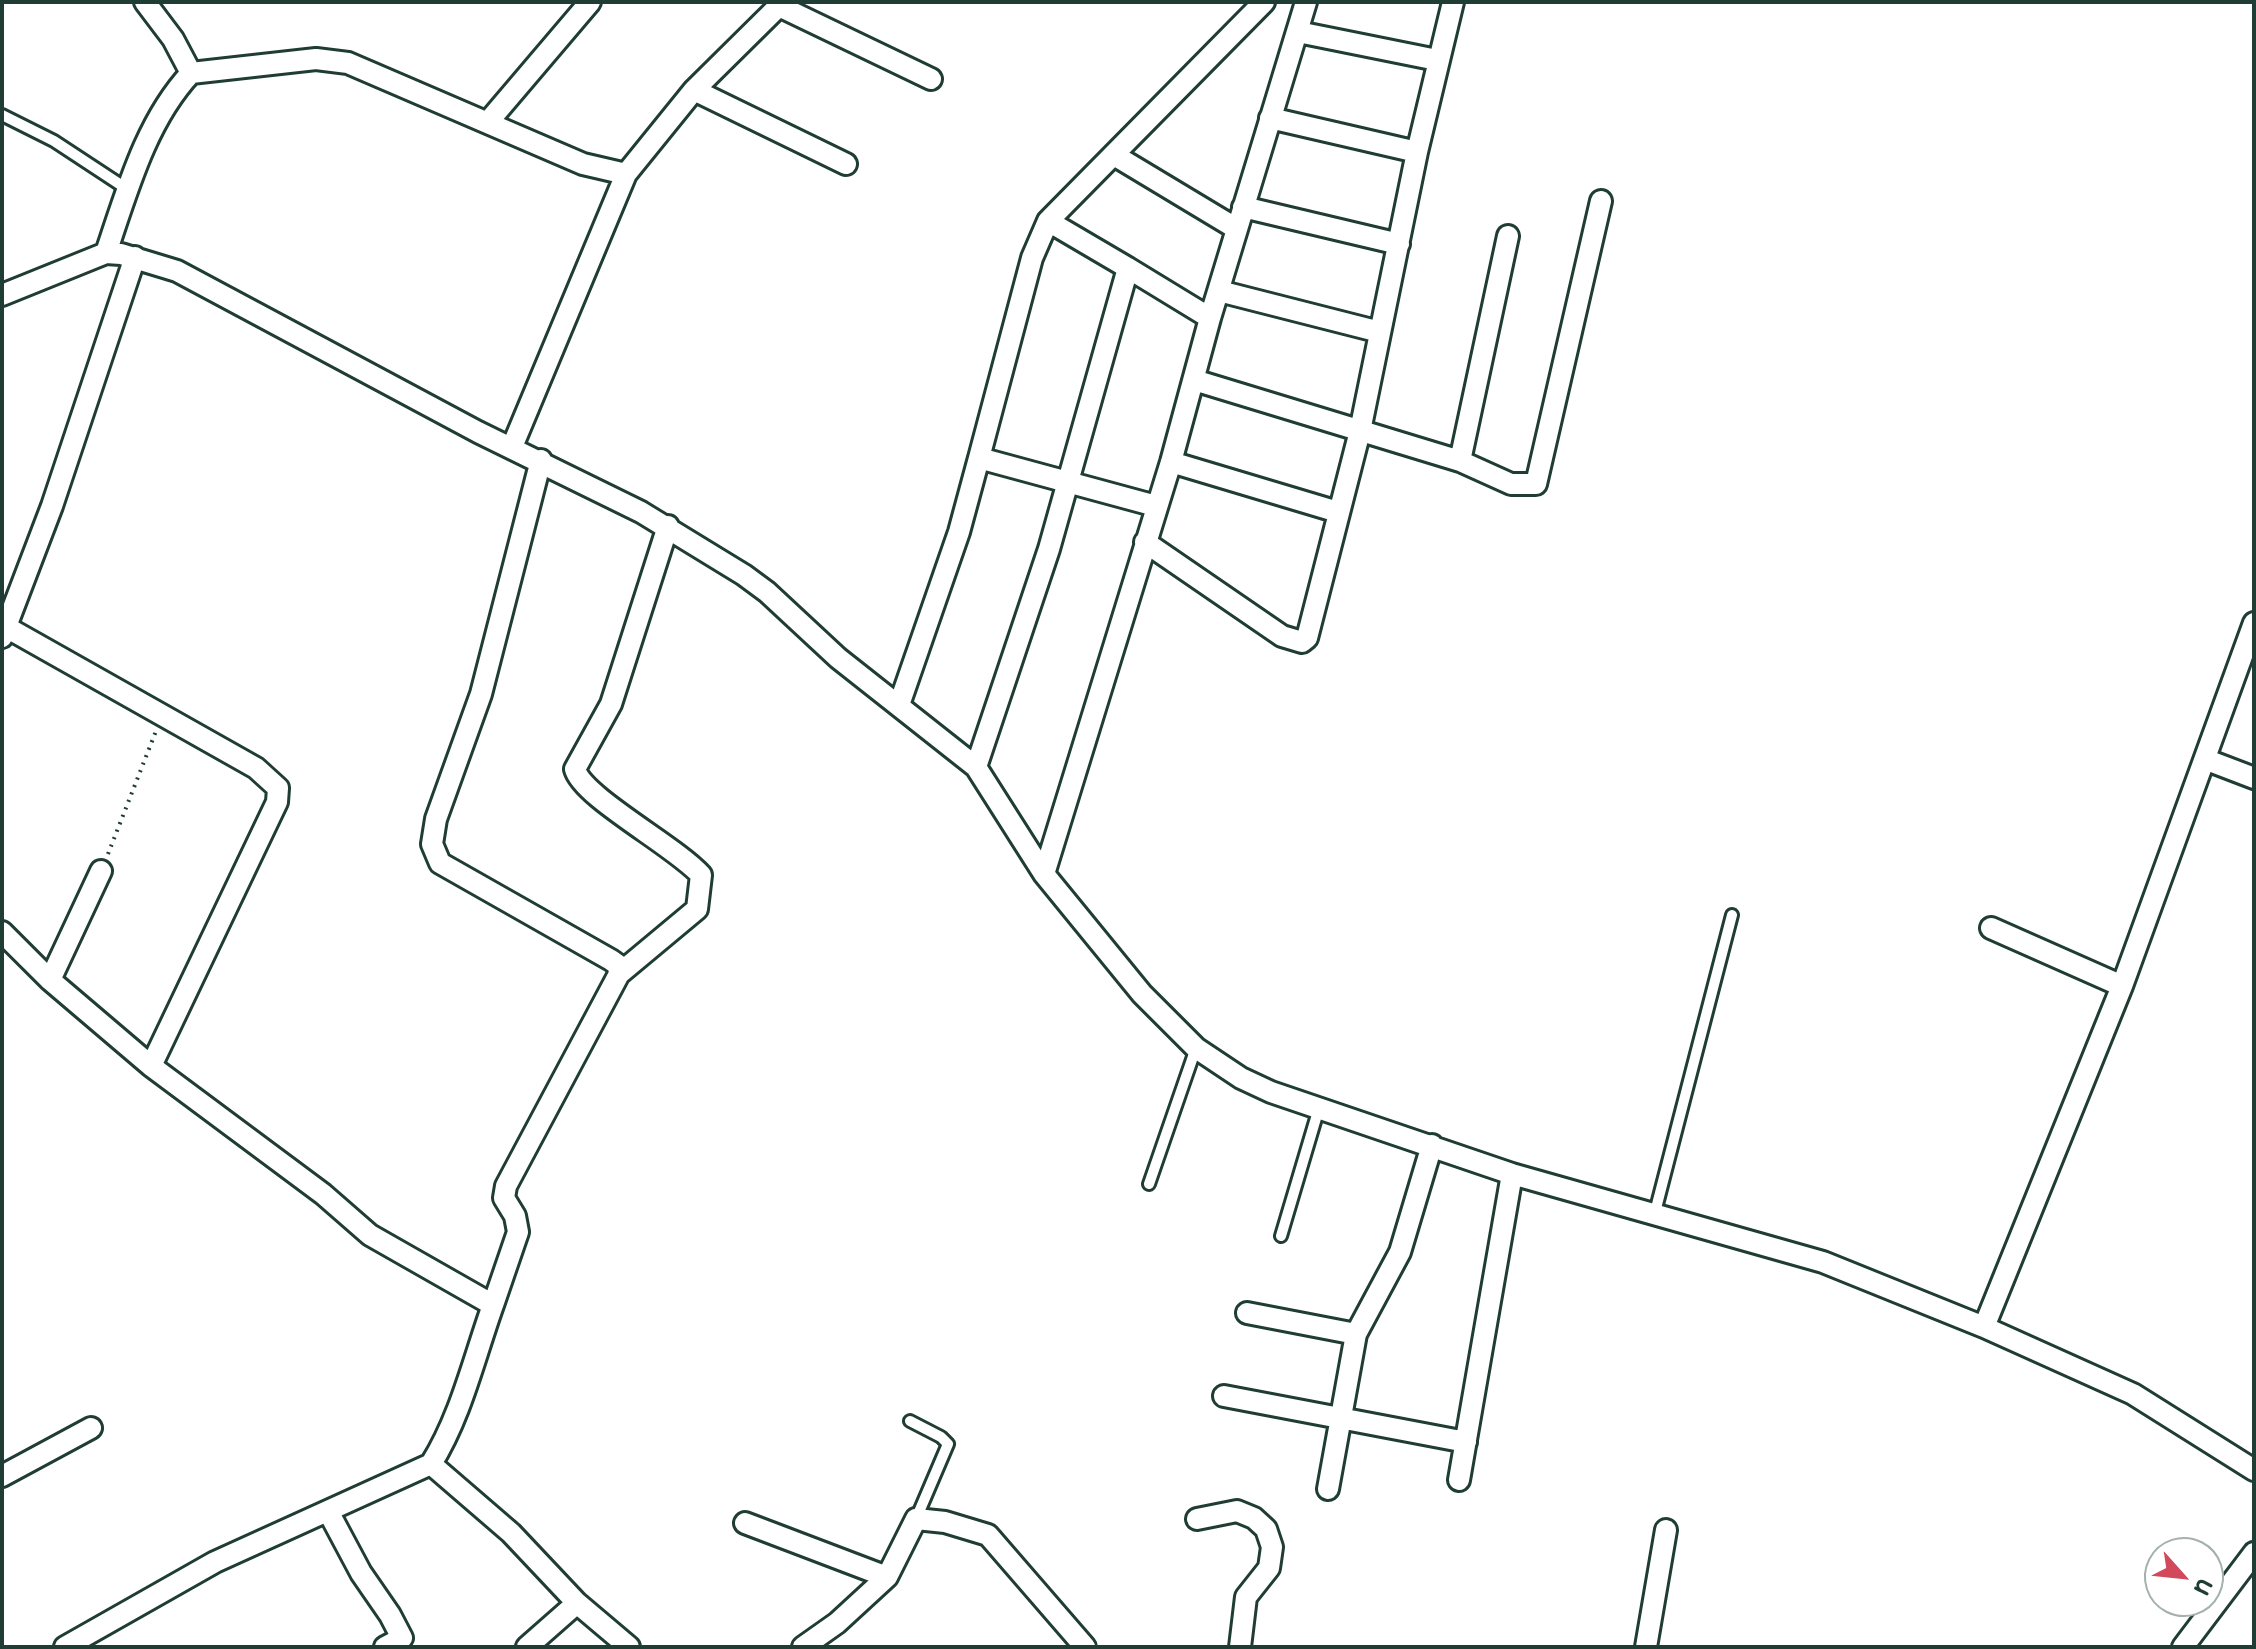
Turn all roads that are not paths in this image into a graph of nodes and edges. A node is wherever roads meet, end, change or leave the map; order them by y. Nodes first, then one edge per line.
1 (145, 2) edge
2 (590, 2) edge
3 (1264, 2) edge
4 (1306, 2) edge
5 (1453, 2) edge
6 (781, 4) edge
7 (1298, 32) junction
8 (1437, 60) junction
9 (191, 73) junction
10 (931, 79) dead end
11 (694, 90) junction
12 (2, 115) edge
13 (1270, 118) junction
14 (488, 122) junction
15 (1417, 152) junction
16 (1114, 155) junction
17 (846, 164) dead end
18 (626, 174) junction
19 (127, 189) junction
20 (1601, 201) dead end
21 (1243, 207) junction
22 (1048, 221) junction
23 (1237, 229) junction
24 (1508, 236) dead end
25 (1399, 244) junction
26 (106, 253) junction
27 (135, 257) junction
28 (1128, 268) junction
29 (1219, 291) junction
30 (2, 295) edge
31 (1210, 318) junction
32 (1380, 332) junction
33 (1194, 380) junction
34 (1360, 431) junction
35 (512, 447) junction
36 (979, 458) junction
37 (541, 460) junction
38 (1460, 461) junction
39 (1171, 462) junction
40 (1069, 480) junction
41 (1156, 506) junction
42 (1338, 512) junction
43 (668, 526) junction
44 (1145, 542) junction
45 (2254, 623) edge
46 (4, 632) edge
47 (899, 705) junction
48 (2207, 760) junction
49 (976, 767) junction
50 (2254, 778) edge
51 (101, 871) road end
52 (1044, 874) junction
53 (1732, 915) dead end
54 (1991, 928) dead end
55 (2, 932) edge
56 (619, 974) junction
57 (50, 980) junction
58 (2122, 986) junction
59 (1196, 1048) junction
60 (151, 1066) junction
61 (1319, 1108) junction
62 (1432, 1145) junction
63 (1512, 1174) junction
64 (1149, 1184) dead end
65 (1654, 1216) junction
66 (1281, 1236) dead end
67 (493, 1305) junction
68 (1247, 1313) dead end
69 (1984, 1327) junction
70 (1356, 1334) junction
71 (1224, 1396) dead end
72 (1341, 1418) junction
73 (910, 1421) dead end
74 (91, 1428) dead end
75 (1466, 1442) junction
76 (431, 1464) junction
77 (2254, 1470) edge
78 (2, 1476) edge
79 (1459, 1480) dead end
80 (1328, 1489) dead end
81 (329, 1513) junction
82 (916, 1519) junction
83 (1197, 1519) dead end
84 (745, 1523) dead end
85 (1666, 1530) dead end
86 (2254, 1553) edge
87 (887, 1577) junction
88 (577, 1603) junction
89 (400, 1644) edge
90 (65, 1647) edge
91 (527, 1647) edge
92 (629, 1647) edge
93 (803, 1647) edge
94 (1085, 1647) edge
95 (1240, 1647) edge
96 (1646, 1647) edge
97 (2183, 1647) edge

1 - 9 street
2 - 14 street
3 - 16 street
4 - 7 street
5 - 8 street
6 - 10 street
6 - 11 street
7 - 8 street
7 - 13 street
8 - 15 street
9 - 14 street
9 - 19 street
11 - 17 street
11 - 18 street
12 - 19 lane
13 - 15 street
13 - 21 street
14 - 18 street
15 - 25 street
16 - 22 street
16 - 23 street
18 - 35 street
19 - 26 street
20 - 38 street
21 - 23 street
21 - 25 street
22 - 28 street
22 - 36 street
23 - 29 street
24 - 38 street
25 - 32 street
26 - 27 street
26 - 30 street
27 - 35 street
27 - 46 street
28 - 31 street
28 - 40 street
29 - 31 street
29 - 32 street
31 - 33 street
32 - 34 street
33 - 34 street
33 - 39 street
34 - 38 street
34 - 42 street
35 - 37 street
36 - 40 street
36 - 47 street
37 - 43 street
37 - 56 street
39 - 41 street
39 - 42 street
40 - 41 street
40 - 49 street
41 - 44 street
42 - 44 street
43 - 47 street
43 - 56 street
44 - 52 street
45 - 48 street
46 - 60 street
47 - 49 street
48 - 50 street
48 - 58 street
49 - 52 street
51 - 57 street
52 - 59 street
53 - 65 lane
54 - 58 street
55 - 57 street
56 - 67 street
57 - 60 street
58 - 69 street
59 - 61 street
59 - 64 lane
60 - 67 street
61 - 62 street
61 - 66 lane
62 - 63 street
62 - 70 street
63 - 65 street
63 - 75 street
65 - 69 street
67 - 76 street
68 - 70 street
69 - 77 street
70 - 72 street
71 - 72 street
72 - 75 street
72 - 80 street
73 - 82 lane
74 - 78 street
75 - 79 street
76 - 81 street
76 - 88 street
81 - 89 street
81 - 90 street
82 - 87 street
82 - 94 street
83 - 95 street
84 - 87 street
85 - 96 street
86 - 97 street
87 - 93 street
88 - 91 street
88 - 92 street

